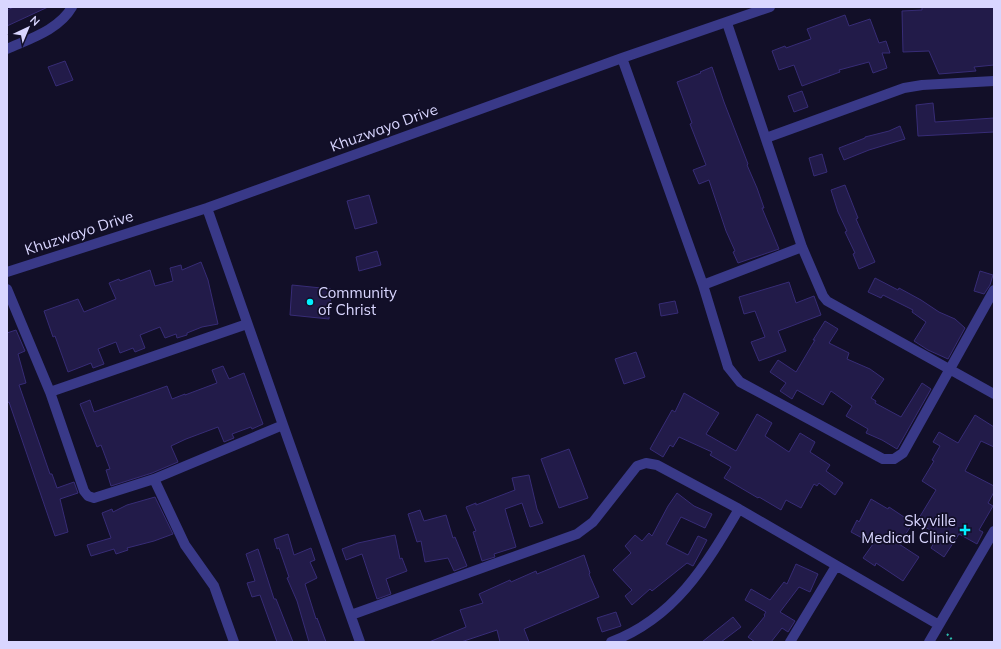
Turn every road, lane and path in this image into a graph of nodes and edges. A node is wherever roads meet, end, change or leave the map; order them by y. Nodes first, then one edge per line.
1 (72, 7) edge
2 (770, 7) edge
3 (727, 23) junction
4 (7, 49) edge
5 (622, 58) junction
6 (994, 81) edge
7 (766, 138) junction
8 (207, 208) junction
9 (802, 247) junction
10 (7, 272) edge
11 (702, 286) junction
12 (7, 289) edge
13 (994, 290) edge
14 (247, 324) junction
15 (950, 369) junction
16 (50, 392) junction
17 (994, 394) edge
18 (282, 426) junction
19 (154, 479) junction
20 (739, 509) junction
21 (994, 531) edge
22 (836, 566) junction
23 (351, 615) junction
24 (939, 625) junction
25 (234, 642) edge
26 (360, 642) edge
27 (611, 642) edge
28 (790, 642) edge
29 (930, 642) edge

1 - 4 street
2 - 3 street, Khuzwayo Drive
3 - 5 street, Khuzwayo Drive
3 - 7 street
5 - 8 street, Khuzwayo Drive
5 - 11 street
6 - 7 street
7 - 9 street
8 - 10 street, Khuzwayo Drive
8 - 14 street
9 - 11 street
9 - 15 street
11 - 15 street
12 - 16 street
13 - 15 street
14 - 16 street
14 - 18 street
15 - 17 street
16 - 19 street
18 - 19 street
18 - 23 street
19 - 25 street
20 - 22 street
20 - 23 street
20 - 27 street
21 - 24 street
22 - 24 street
22 - 28 street
23 - 26 street
24 - 29 street

